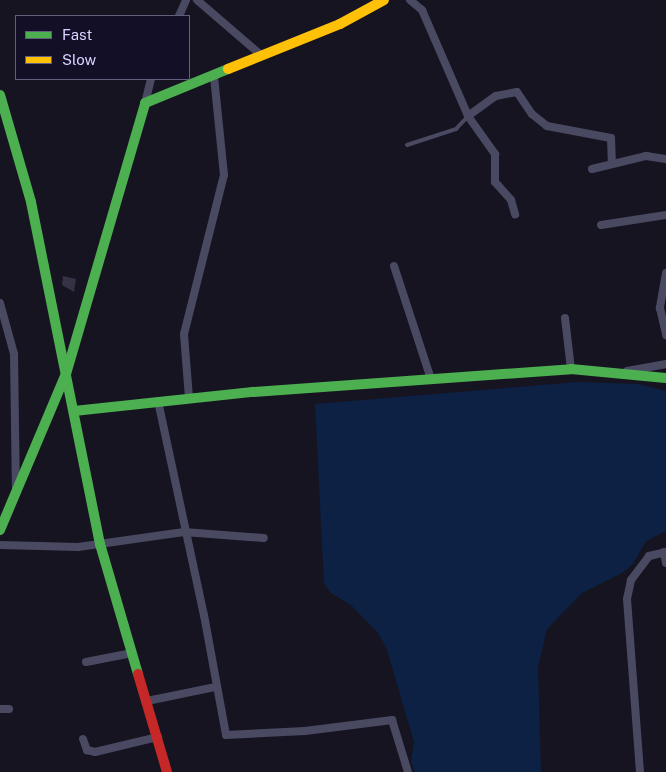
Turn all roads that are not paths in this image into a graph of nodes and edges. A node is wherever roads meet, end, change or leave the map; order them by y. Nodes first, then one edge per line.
1 (186, 0) edge
2 (197, 0) edge
3 (384, 0) edge
4 (410, 0) edge
5 (179, 15) edge
6 (262, 56) junction
7 (214, 76) junction
8 (152, 80) edge
9 (0, 95) edge
10 (144, 103) junction
11 (468, 116) junction
12 (407, 145) dead end
13 (666, 159) edge
14 (612, 164) junction
15 (592, 169) dead end
16 (515, 214) dead end
17 (666, 214) edge
18 (601, 225) dead end
19 (394, 266) dead end
20 (666, 273) edge
21 (0, 303) edge
22 (565, 318) dead end
23 (666, 336) edge
24 (666, 364) edge
25 (571, 369) junction
26 (626, 372) junction
27 (66, 374) junction
28 (666, 378) edge
29 (430, 379) junction
30 (189, 398) junction
31 (158, 401) junction
32 (74, 411) junction
33 (16, 498) junction
34 (4, 515) edge
35 (0, 530) edge
36 (184, 532) junction
37 (264, 538) dead end
38 (100, 544) junction
39 (0, 545) edge
40 (665, 552) edge
41 (666, 563) edge
42 (132, 652) junction
43 (86, 662) dead end
44 (215, 687) junction
45 (147, 701) junction
46 (0, 709) edge
47 (9, 709) dead end
48 (158, 737) junction
49 (83, 739) dead end
50 (167, 772) edge
51 (408, 772) edge
52 (640, 772) edge

1 - 5 street
2 - 6 street
3 - 6 street
4 - 11 street
6 - 7 street
7 - 10 street
7 - 30 street
8 - 10 street
9 - 27 street
10 - 27 street
11 - 12 lane
11 - 14 street
11 - 16 street
13 - 14 street
14 - 15 street
17 - 18 street
19 - 29 street
20 - 23 street
21 - 33 street
22 - 25 street
24 - 26 street
25 - 26 street
25 - 29 street
26 - 28 street
27 - 32 street
27 - 33 street
29 - 30 street
30 - 31 street
31 - 32 street
31 - 36 street
32 - 38 street
33 - 34 street
34 - 35 street
36 - 37 street
36 - 38 street
36 - 44 street
38 - 39 street
38 - 42 street
40 - 41 street
40 - 52 street
42 - 43 street
42 - 45 street
44 - 45 street
44 - 51 street
45 - 48 street
46 - 47 street
48 - 49 street
48 - 50 street

